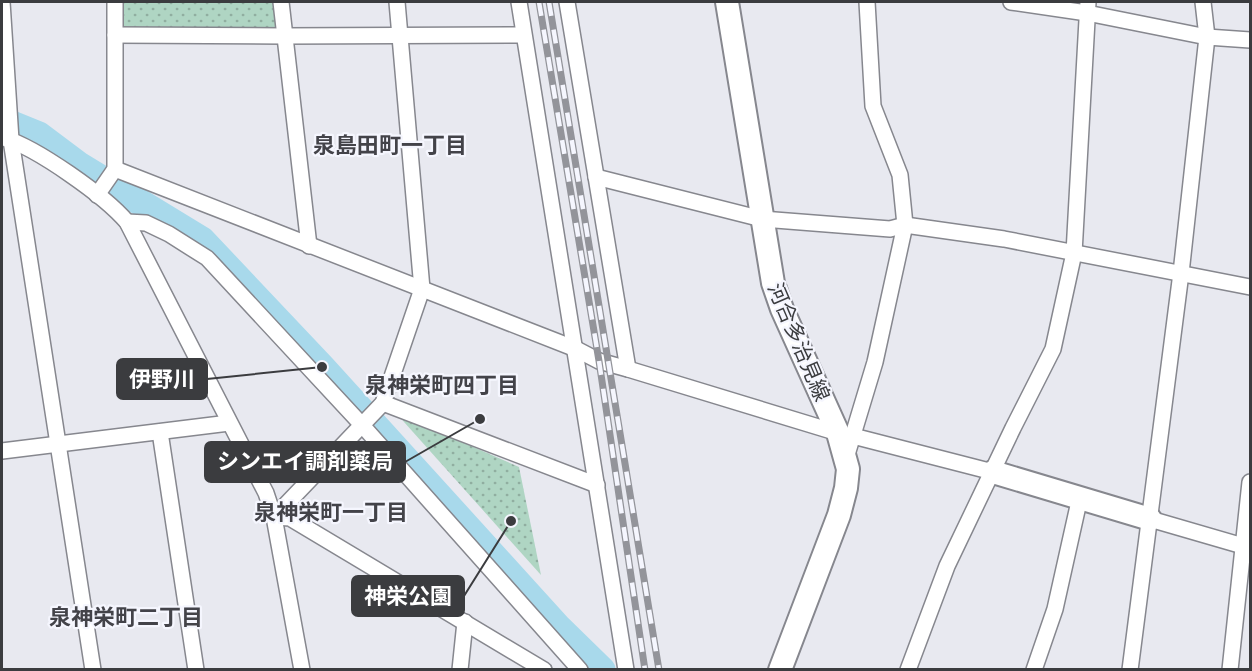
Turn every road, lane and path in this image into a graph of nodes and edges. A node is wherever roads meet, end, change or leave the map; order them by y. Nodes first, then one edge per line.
1 (2, 2) edge
2 (115, 2) edge
3 (281, 2) edge
4 (398, 2) edge
5 (519, 2) edge
6 (567, 2) edge
7 (728, 2) edge
8 (867, 2) edge
9 (1011, 2) edge
10 (1203, 2) edge
11 (1088, 7) edge
12 (115, 35) junction
13 (400, 35) junction
14 (523, 35) junction
15 (284, 36) junction
16 (1207, 37) junction
17 (1251, 40) edge
18 (6, 138) edge
19 (115, 169) junction
20 (596, 177) junction
21 (97, 195) junction
22 (762, 219) junction
23 (127, 222) junction
24 (905, 225) junction
25 (309, 246) junction
26 (1074, 253) junction
27 (1181, 273) junction
28 (1251, 287) edge
29 (422, 289) junction
30 (576, 349) junction
31 (628, 369) junction
32 (383, 403) junction
33 (229, 423) junction
34 (362, 425) junction
35 (160, 432) junction
36 (846, 434) junction
37 (58, 444) junction
38 (2, 451) edge
39 (993, 472) junction
40 (1251, 482) edge
41 (597, 485) junction
42 (1080, 497) junction
43 (274, 517) junction
44 (1150, 519) junction
45 (1247, 547) edge
46 (465, 622) junction
47 (93, 669) edge
48 (196, 669) edge
49 (302, 669) edge
50 (460, 669) edge
51 (544, 669) edge
52 (580, 669) edge
53 (626, 669) edge
54 (780, 669) edge
55 (908, 669) edge
56 (1034, 669) edge
57 (1131, 669) edge
58 (1230, 669) edge

1 - 18 street
2 - 12 street
3 - 15 street
4 - 13 street
5 - 14 street
6 - 20 street
7 - 22 main road, 河合多治見線
8 - 24 street
9 - 11 street
10 - 16 street
11 - 16 street
11 - 26 street
12 - 15 street
12 - 19 street
13 - 14 street
13 - 15 street
13 - 29 street
14 - 30 street
15 - 25 street
16 - 17 street
16 - 27 street
18 - 21 street
18 - 37 street
19 - 21 street
19 - 25 street
20 - 22 street
20 - 31 street
21 - 23 street
22 - 24 street
22 - 36 main road, 河合多治見線
23 - 33 street
23 - 34 street
24 - 26 street
24 - 36 street
25 - 29 street
26 - 27 street
26 - 39 street
27 - 28 street
27 - 44 street
29 - 30 street
29 - 32 street
30 - 31 street
30 - 41 street
31 - 36 street
32 - 34 street
32 - 41 street
33 - 35 street
33 - 43 street
34 - 43 street
34 - 52 street
35 - 37 street
35 - 48 street
36 - 39 street
36 - 54 main road, 河合多治見線
37 - 38 street
37 - 47 street
39 - 42 main road
39 - 55 street
40 - 45 street
41 - 53 street
42 - 44 main road
42 - 56 street
43 - 46 street
43 - 49 street
44 - 45 street
44 - 57 street
45 - 58 street
46 - 50 street
46 - 51 street

